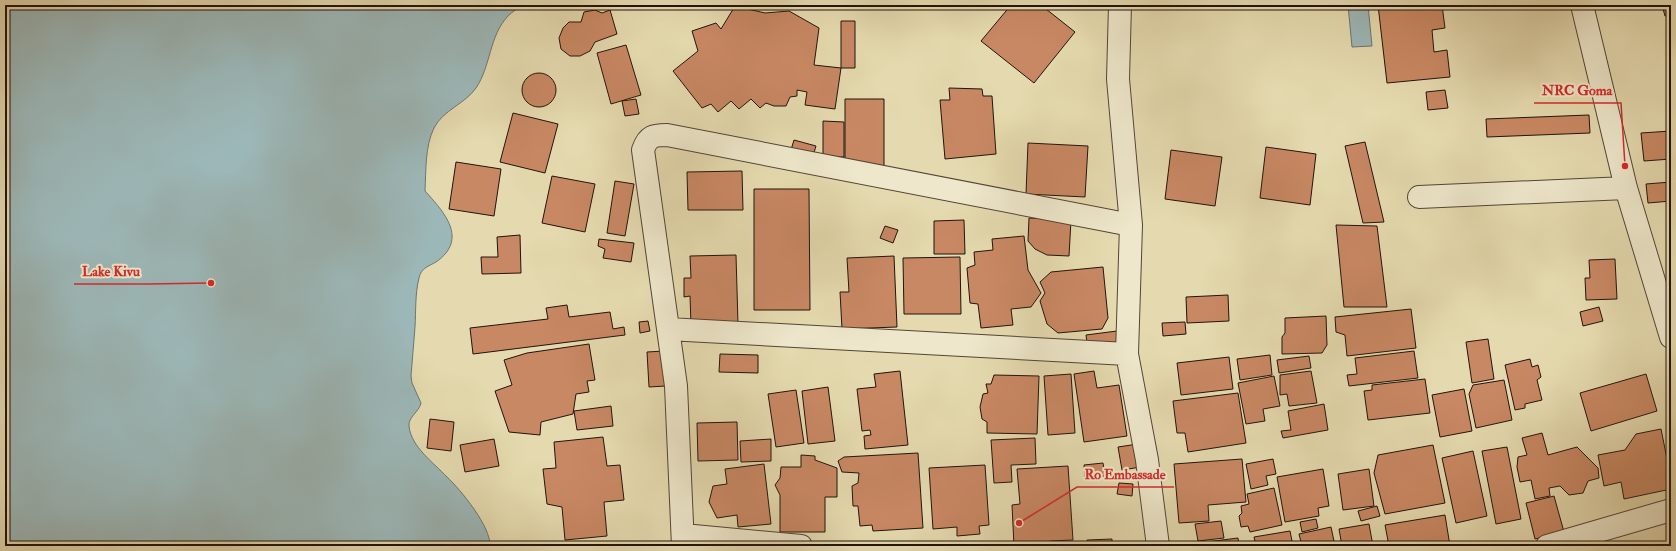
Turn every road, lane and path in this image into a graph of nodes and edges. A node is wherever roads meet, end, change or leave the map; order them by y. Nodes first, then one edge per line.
1 (1120, 5) edge
2 (1582, 5) edge
3 (1626, 188) junction
4 (1419, 197) dead end
5 (1131, 225) junction
6 (668, 329) junction
7 (1671, 337) edge
8 (1127, 354) junction
9 (1671, 510) edge
10 (683, 541) edge
11 (801, 546) edge
12 (1158, 546) edge
13 (1547, 546) edge

1 - 5 street
2 - 3 street
3 - 4 street
3 - 7 street
5 - 6 street
5 - 8 street
6 - 8 street
6 - 10 street
8 - 12 street
9 - 13 street
10 - 11 street

